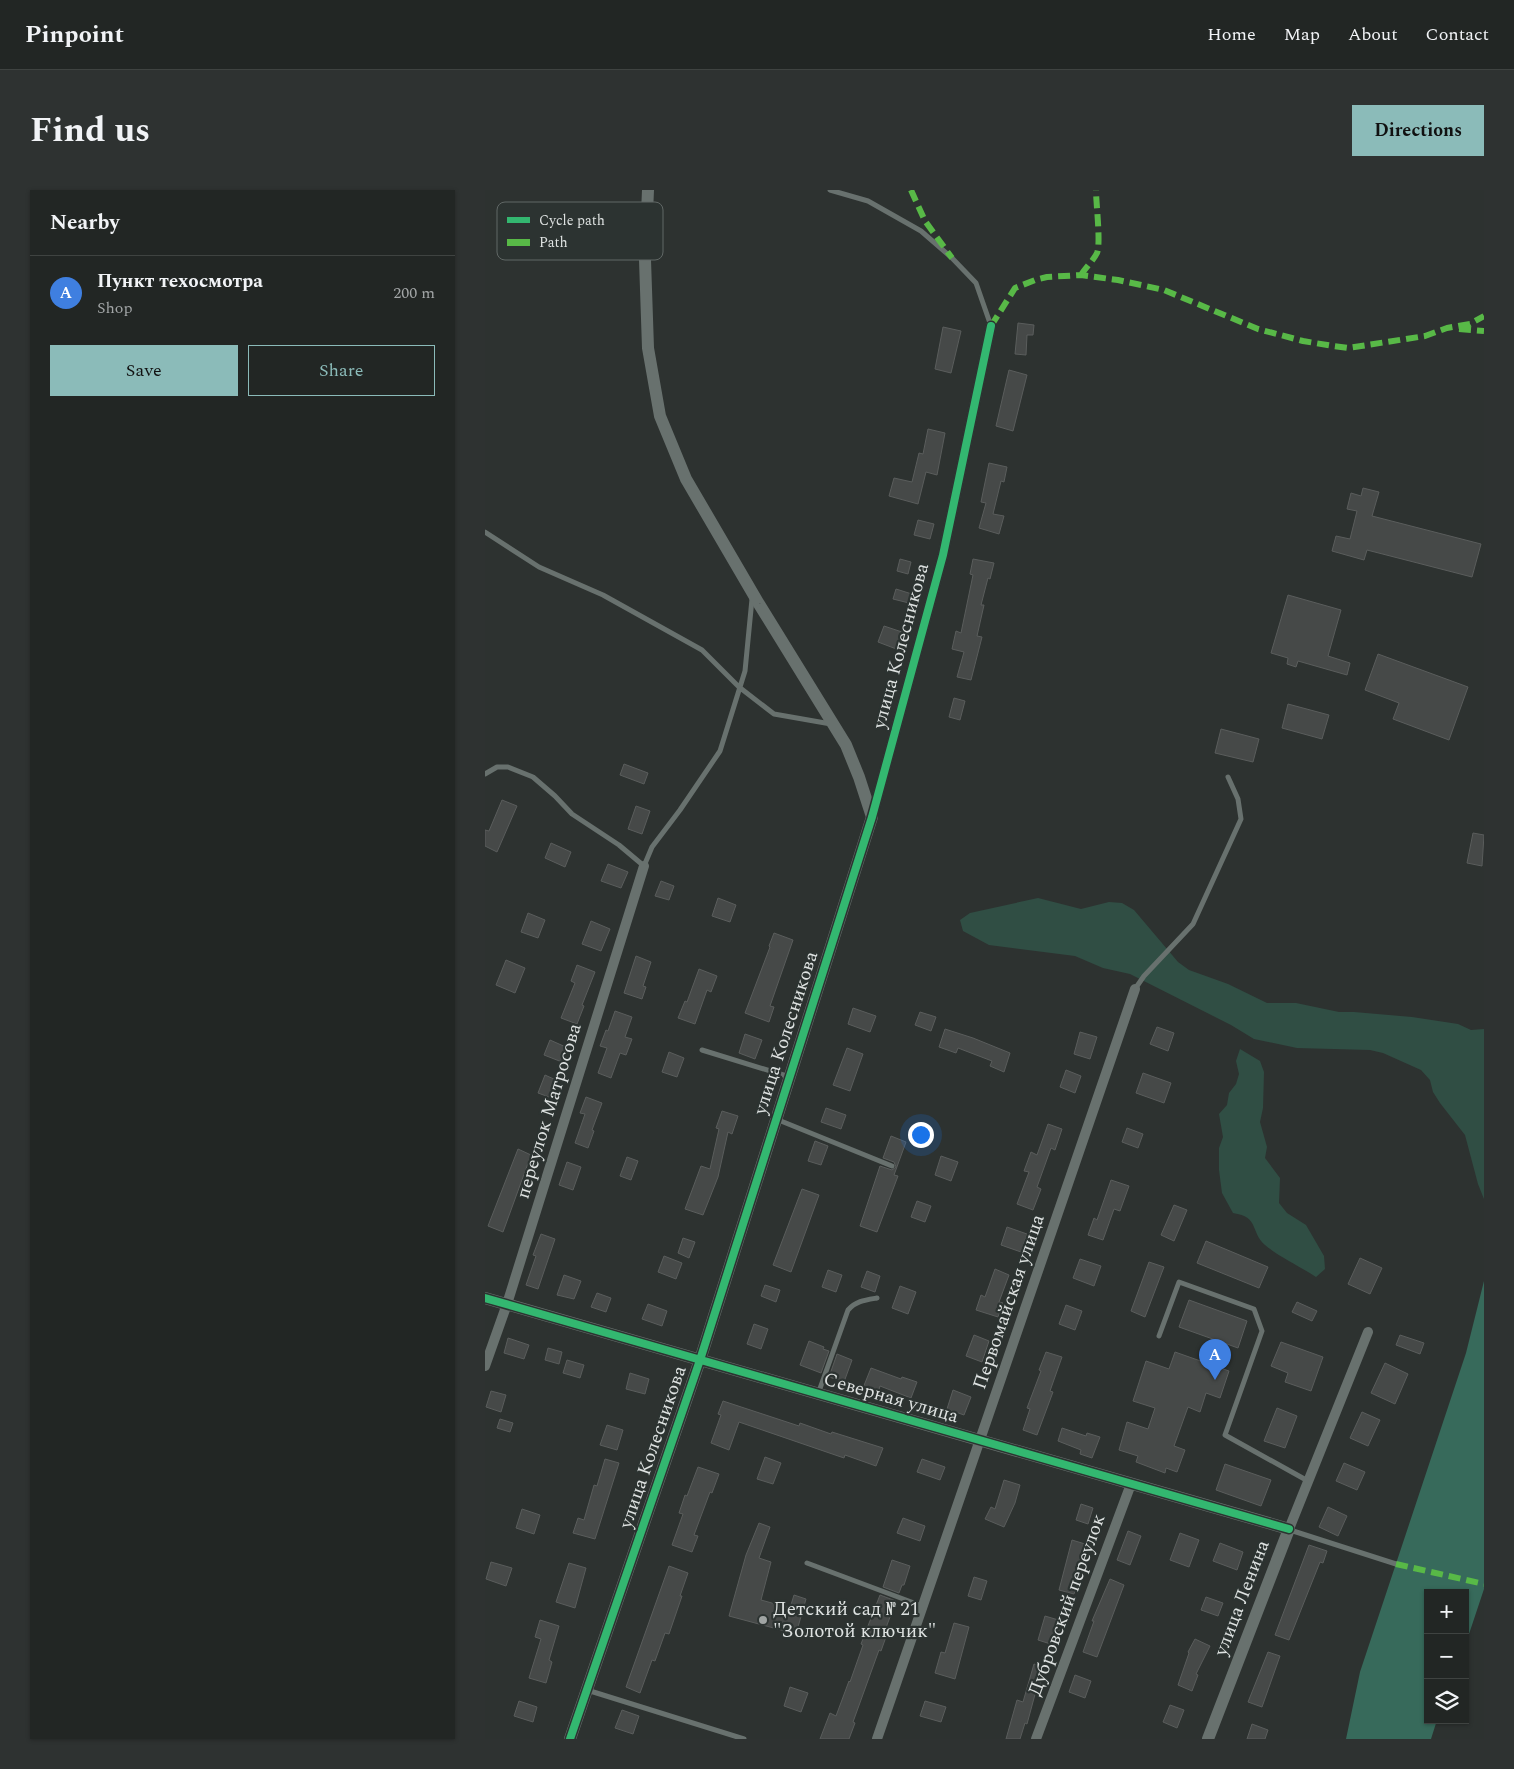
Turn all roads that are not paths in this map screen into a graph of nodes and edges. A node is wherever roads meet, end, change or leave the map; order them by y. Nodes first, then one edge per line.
1 (830, 190) edge
2 (645, 260) edge
3 (991, 326) joint
4 (485, 532) edge
5 (753, 594) junction
6 (739, 687) junction
7 (833, 725) junction
8 (485, 774) edge
9 (1228, 777) dead end
10 (872, 817) junction
11 (643, 866) junction
12 (1135, 989) joint
13 (702, 1050) dead end
14 (790, 1077) junction
15 (776, 1119) junction
16 (892, 1166) dead end
17 (485, 1298) edge
18 (877, 1298) dead end
19 (507, 1304) junction
20 (1368, 1332) dead end
21 (1159, 1336) dead end
22 (699, 1360) junction
23 (485, 1366) edge
24 (818, 1394) junction
25 (980, 1441) junction
26 (1309, 1481) junction
27 (1131, 1484) junction
28 (1289, 1529) junction
29 (807, 1563) dead end
30 (1396, 1564) dead end
31 (923, 1606) junction
32 (586, 1690) junction
33 (570, 1739) edge
34 (744, 1739) edge
35 (877, 1739) edge
36 (1036, 1739) edge
37 (1208, 1739) edge

1 - 3 lane
2 - 5 street
3 - 10 street, улица Колесникова
4 - 6 lane
5 - 6 lane
5 - 7 street
6 - 7 lane
6 - 11 lane
7 - 10 street
8 - 11 lane
9 - 12 lane
10 - 14 street, улица Колесникова
11 - 19 street, переулок Матросова
12 - 25 street, Первомайская улица
13 - 14 lane
14 - 15 street, улица Колесникова
15 - 16 lane
15 - 22 street, улица Колесникова
17 - 19 street, Северная улица
18 - 24 lane
19 - 22 street, Северная улица
19 - 23 street, переулок Матросова
20 - 26 street, улица Ленина
21 - 26 lane
22 - 24 street, Северная улица
22 - 32 street, улица Колесникова
24 - 25 street, Северная улица
25 - 27 street, Северная улица
25 - 31 street, Первомайская улица
26 - 28 street, улица Ленина
27 - 28 street, Северная улица
27 - 36 street, Дубровский переулок
28 - 30 lane
28 - 37 street, улица Ленина
29 - 31 lane
31 - 35 street, Первомайская улица
32 - 33 street, улица Колесникова
32 - 34 lane

